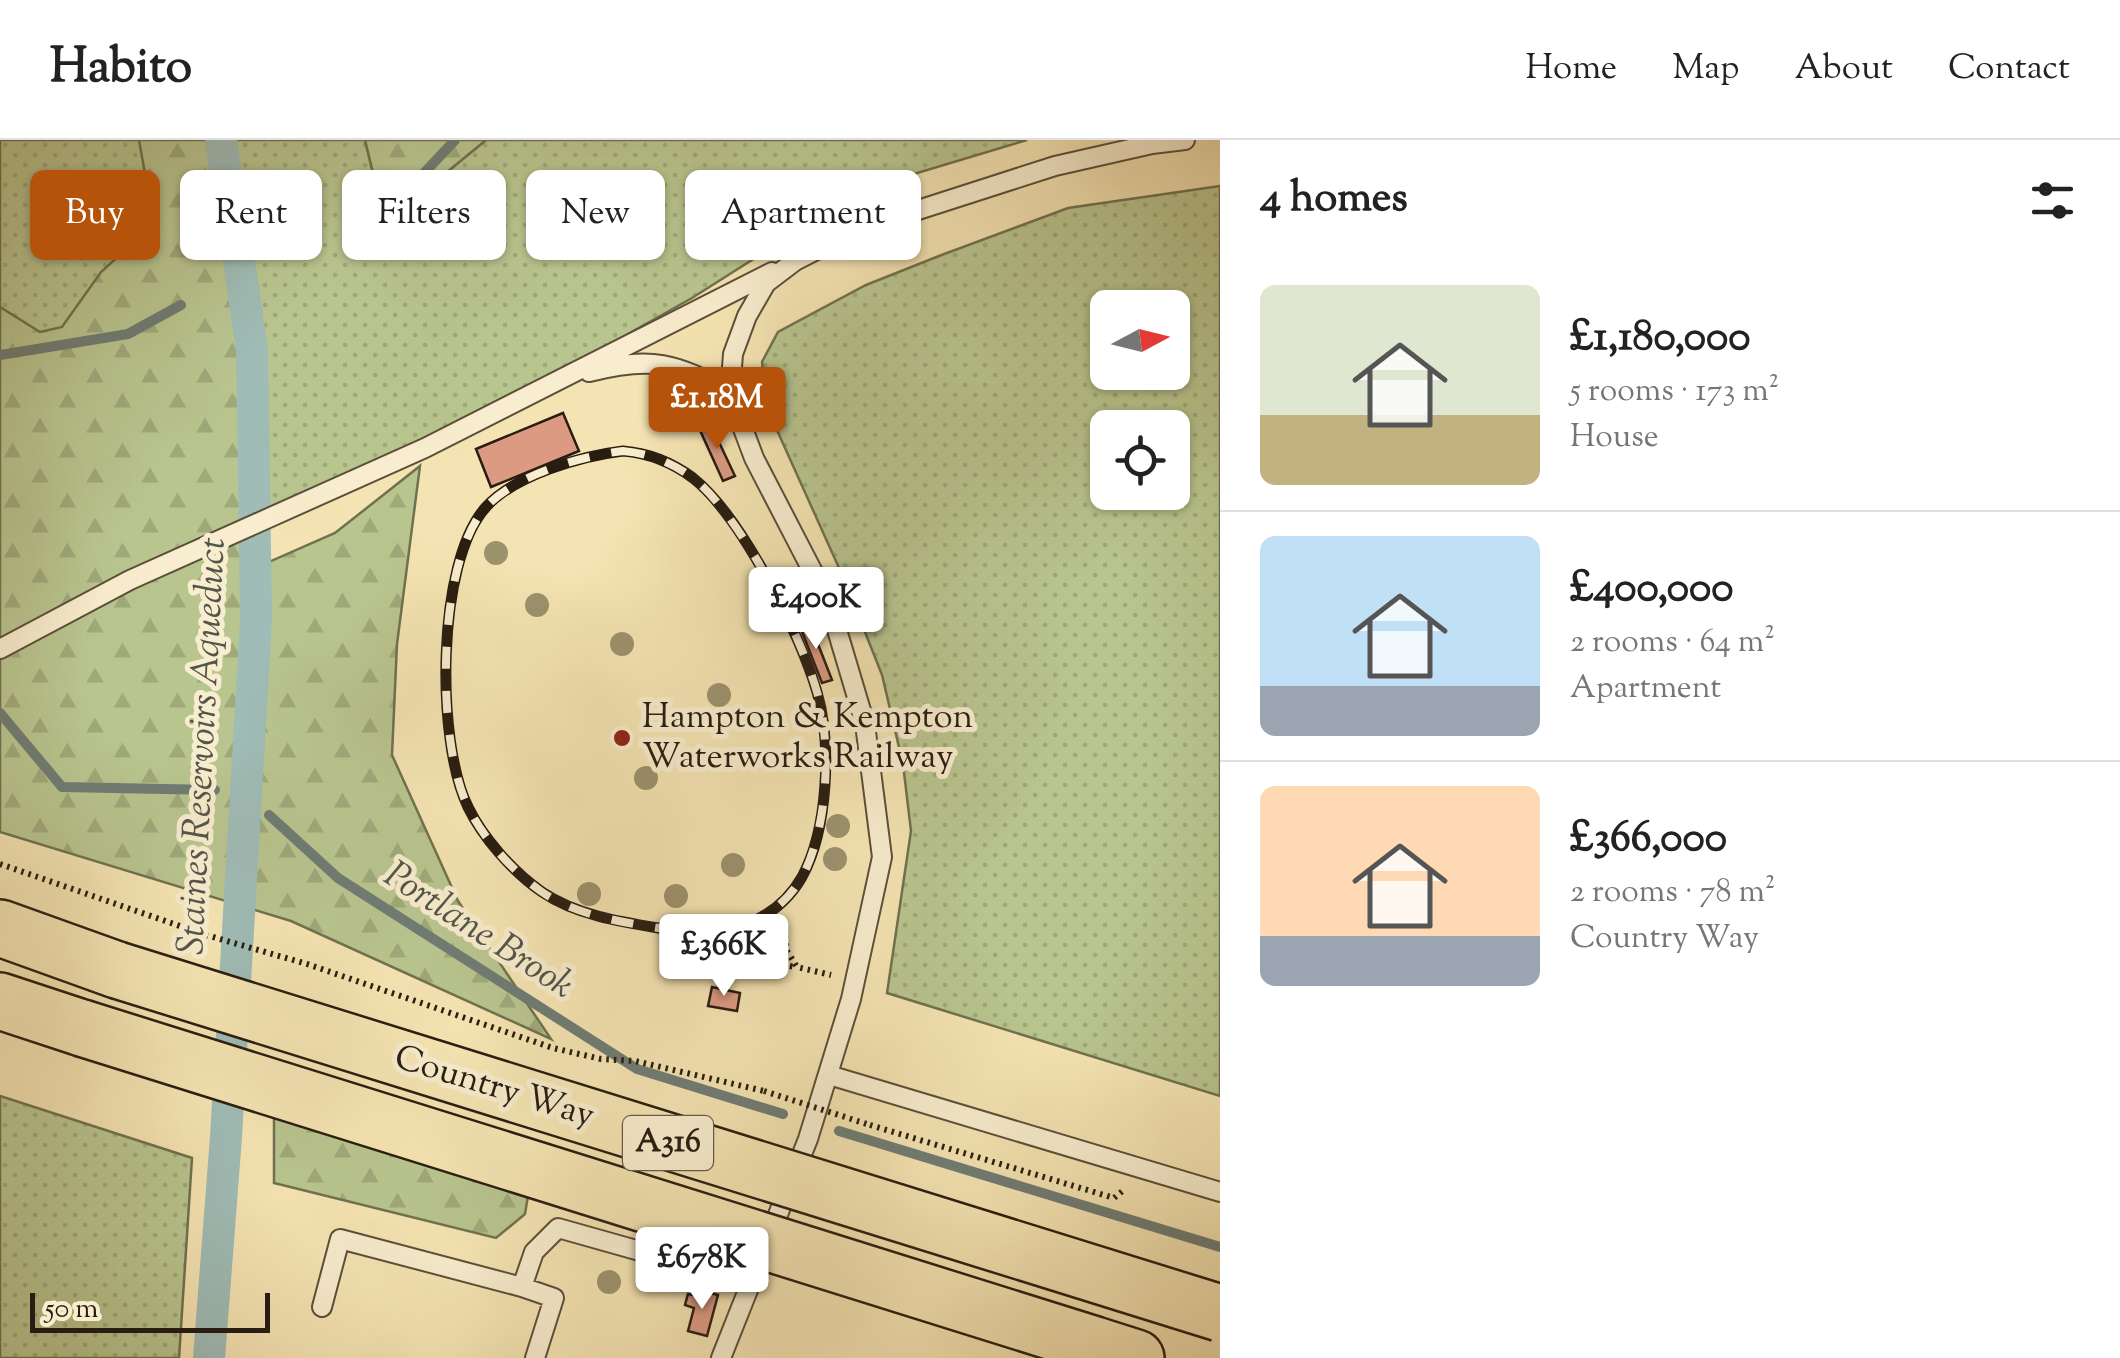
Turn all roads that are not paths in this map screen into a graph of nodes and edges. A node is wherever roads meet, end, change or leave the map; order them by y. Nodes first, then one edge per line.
1 (1185, 140) edge
2 (795, 261) junction
3 (554, 381) junction
4 (730, 394) junction
5 (0, 649) edge
6 (0, 928) edge
7 (0, 1001) edge
8 (828, 1075) junction
9 (1220, 1192) edge
10 (750, 1282) junction
11 (522, 1288) junction
12 (322, 1307) dead end
13 (1220, 1313) edge
14 (1119, 1354) edge
15 (535, 1358) edge
16 (721, 1358) edge

1 - 2 lane
2 - 3 lane
2 - 4 lane
3 - 4 lane
3 - 5 lane
4 - 8 lane
6 - 13 highway, Country Way / A316, bridge
7 - 14 highway, Country Way / A316, bridge
8 - 9 lane
8 - 10 lane
10 - 11 lane
10 - 16 lane
11 - 12 lane
11 - 15 lane

